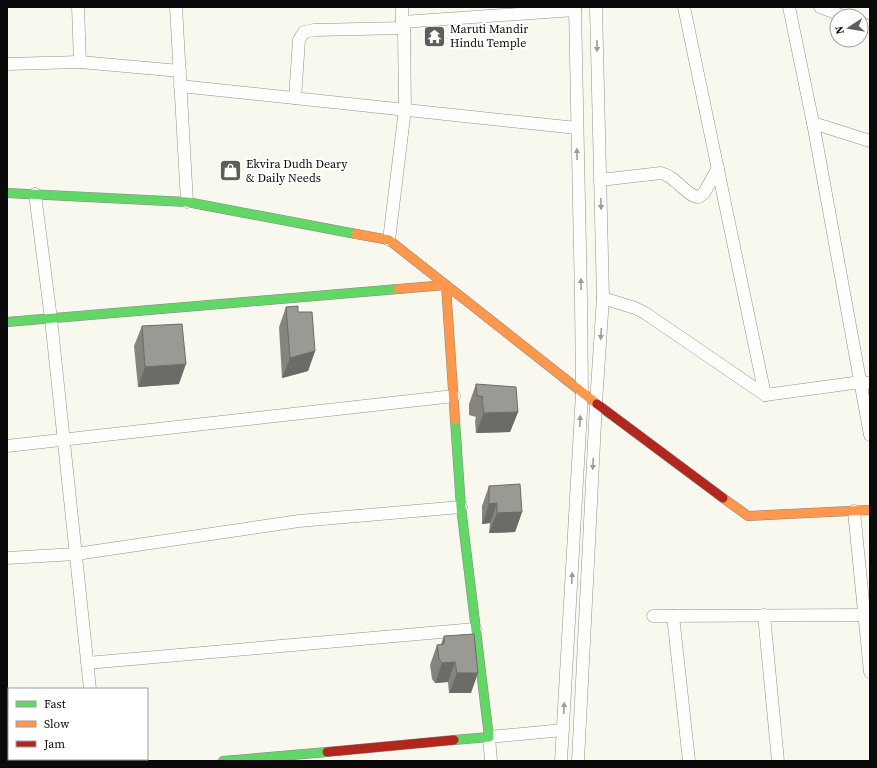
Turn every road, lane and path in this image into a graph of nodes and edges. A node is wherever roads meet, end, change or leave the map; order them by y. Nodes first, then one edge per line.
1 (78, 7) edge
2 (176, 7) edge
3 (402, 7) edge
4 (596, 7) edge
5 (684, 7) edge
6 (789, 7) edge
7 (575, 9) edge
8 (403, 25) junction
9 (80, 62) junction
10 (7, 64) edge
11 (180, 71) junction
12 (180, 86) junction
13 (294, 98) junction
14 (405, 109) junction
15 (813, 123) junction
16 (577, 128) junction
17 (870, 142) edge
18 (718, 168) junction
19 (600, 180) junction
20 (7, 193) edge
21 (35, 194) junction
22 (188, 202) junction
23 (389, 240) junction
24 (446, 285) junction
25 (603, 298) junction
26 (51, 319) junction
27 (7, 322) edge
28 (866, 382) edge
29 (582, 393) junction
30 (765, 395) junction
31 (454, 396) junction
32 (596, 403) junction
33 (870, 434) edge
34 (63, 440) junction
35 (7, 446) edge
36 (461, 507) junction
37 (870, 510) edge
38 (854, 511) junction
39 (76, 554) junction
40 (7, 558) edge
41 (764, 615) junction
42 (864, 615) junction
43 (653, 616) dead end
44 (673, 616) junction
45 (475, 629) junction
46 (87, 663) junction
47 (870, 672) edge
48 (90, 688) edge
49 (563, 730) junction
50 (489, 737) junction
51 (223, 761) edge
52 (491, 761) edge
53 (561, 761) edge
54 (578, 761) edge
55 (689, 761) edge
56 (778, 761) edge

1 - 9 street
2 - 11 street
3 - 8 street
4 -> 19 street
5 - 18 street
6 - 15 street
7 - 8 street
7 - 16 street
8 - 13 street
8 - 14 street
9 - 10 street
9 - 11 street
11 - 12 street
12 - 13 street
12 - 22 street
13 - 14 street
14 - 16 street
14 - 23 street
15 - 17 street
15 - 28 street
29 -> 16 street
18 - 19 street
18 - 30 street
19 -> 25 street
20 - 21 street
21 - 22 street
21 - 26 street
22 - 23 street
23 - 24 street
24 - 26 street
24 - 29 street
24 - 31 street
25 - 30 street
25 -> 32 street
26 - 27 street
26 - 34 street
28 - 30 street
28 - 33 street
29 - 32 street
49 -> 29 street
31 - 34 street
31 - 36 street
32 - 38 street
32 -> 54 street
34 - 35 street
34 - 39 street
36 - 39 street
36 - 45 street
37 - 38 street
38 - 42 street
39 - 40 street
39 - 46 street
41 - 42 street
41 - 44 street
41 - 56 street
42 - 47 street
43 - 44 street
44 - 55 street
45 - 46 street
45 - 50 street
46 - 48 street
49 - 50 street
49 - 53 street
50 - 51 street
50 - 52 street

